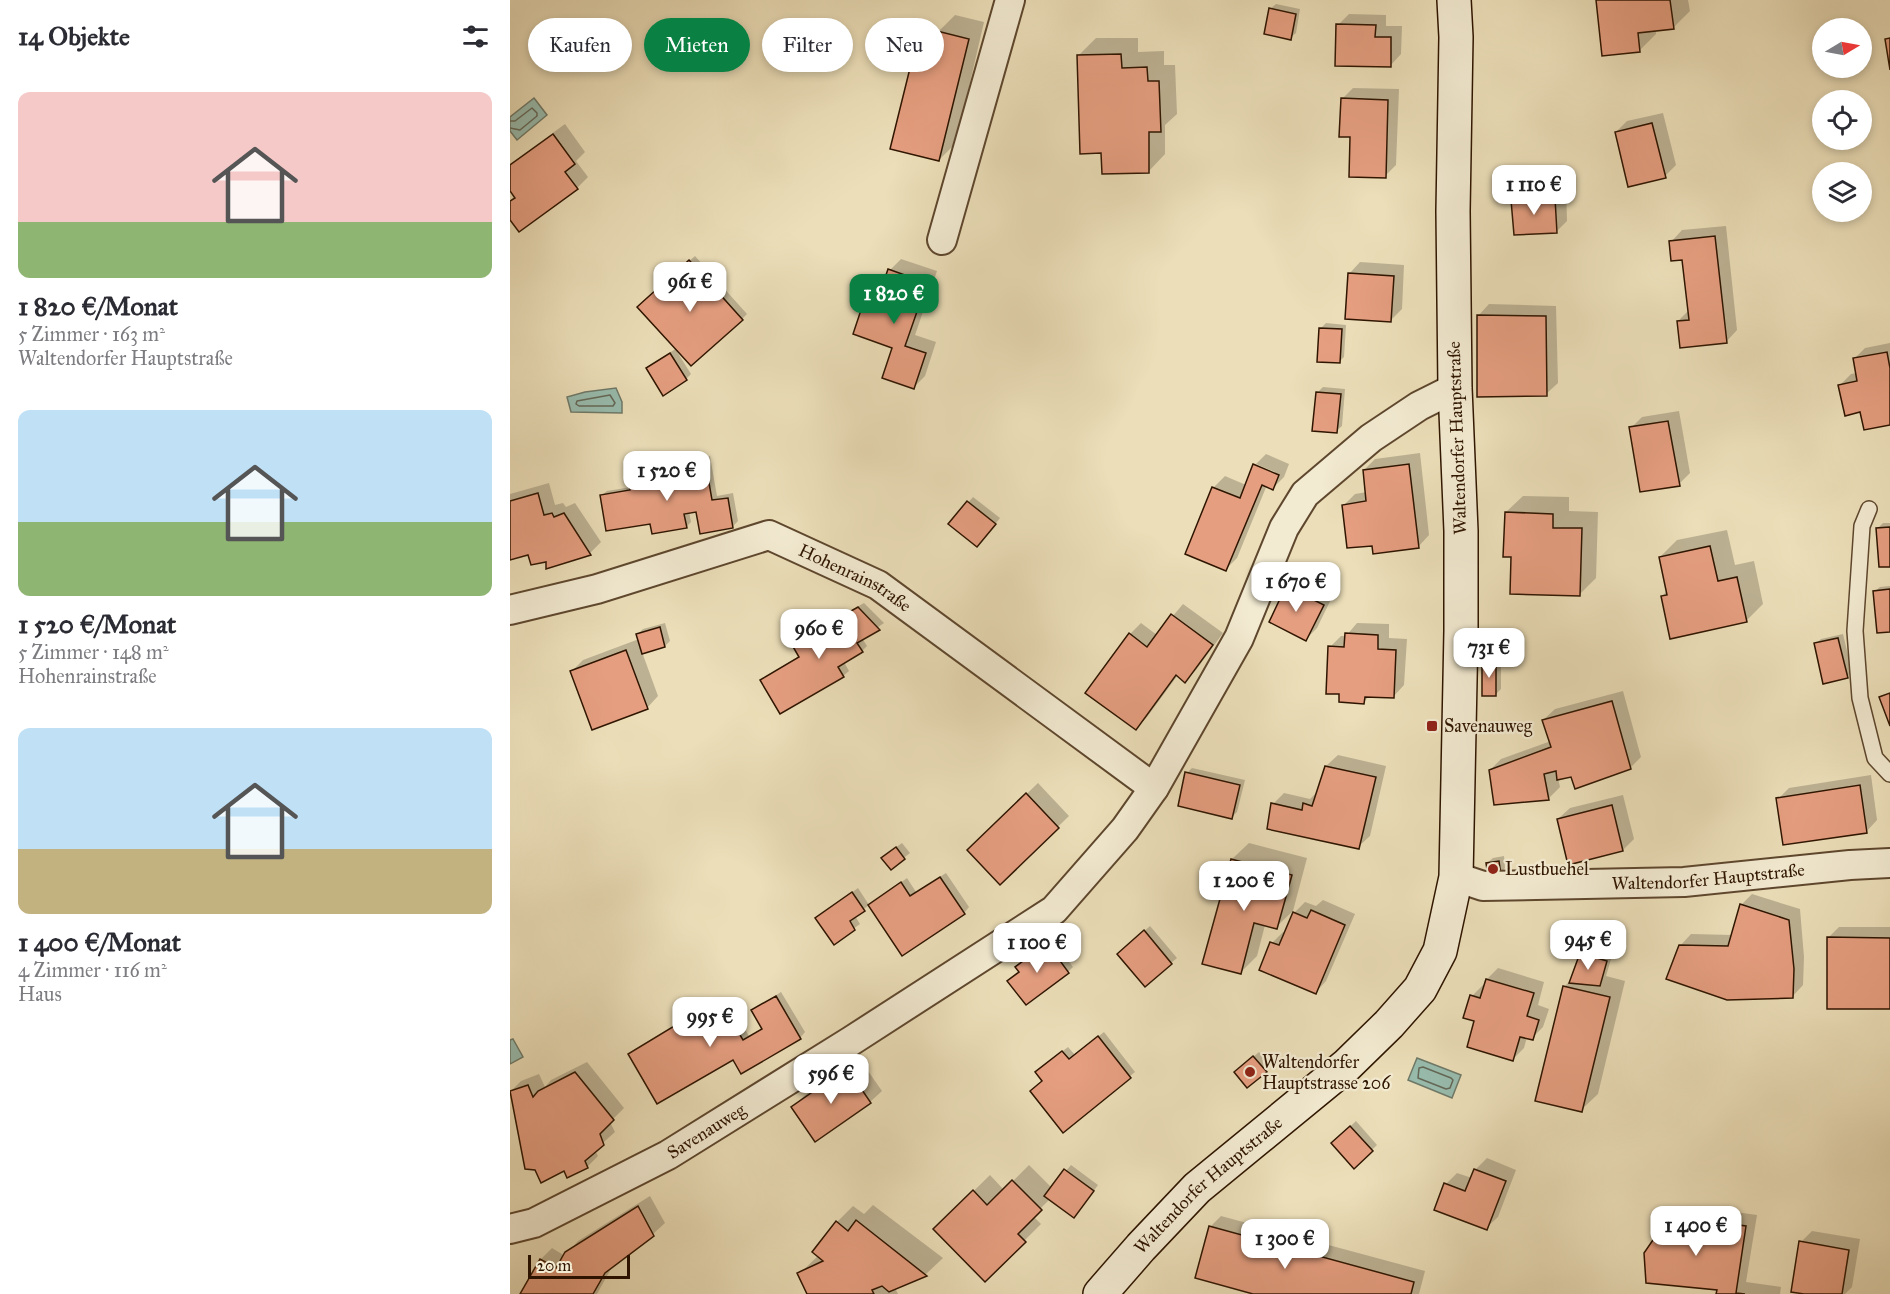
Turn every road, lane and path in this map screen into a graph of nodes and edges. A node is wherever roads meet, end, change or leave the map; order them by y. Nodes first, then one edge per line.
1 (1010, 0) edge
2 (1454, 0) edge
3 (942, 240) dead end
4 (1455, 388) junction
5 (1869, 509) dead end
6 (510, 610) edge
7 (1890, 774) edge
8 (1154, 788) junction
9 (1890, 864) edge
10 (1456, 877) junction
11 (510, 1229) edge
12 (1100, 1294) edge

1 - 3 street
2 - 4 main road, Waltendorfer Hauptstraße
4 - 8 street, Savenauweg
4 - 10 main road, Waltendorfer Hauptstraße
5 - 7 lane
6 - 8 street, Hohenrainstraße
8 - 11 street, Savenauweg
9 - 10 street, Waltendorfer Hauptstraße
10 - 12 main road, Waltendorfer Hauptstraße

